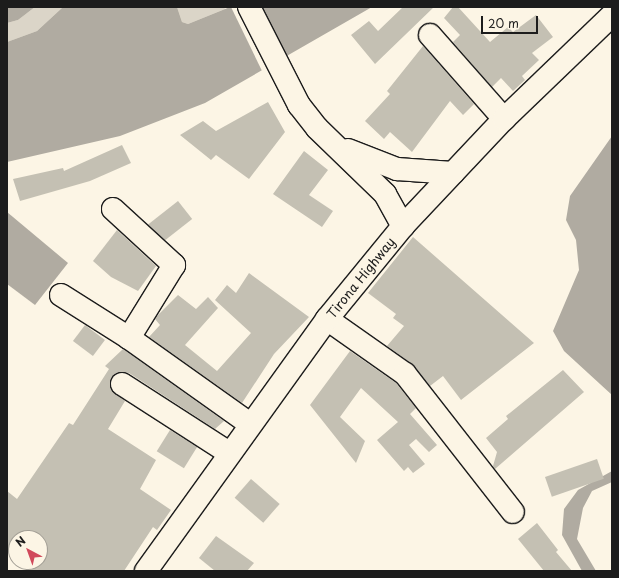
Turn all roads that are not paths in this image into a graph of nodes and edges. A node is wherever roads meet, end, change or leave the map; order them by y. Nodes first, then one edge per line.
1 (249, 7) edge
2 (612, 15) edge
3 (430, 35) dead end
4 (504, 119) junction
5 (332, 143) junction
6 (453, 173) junction
7 (114, 209) dead end
8 (403, 226) junction
9 (60, 295) dead end
10 (328, 319) junction
11 (129, 338) junction
12 (122, 384) dead end
13 (250, 424) junction
14 (229, 453) junction
15 (513, 512) dead end
16 (153, 568) edge

1 - 5 main road
2 - 4 main road, Tirona Highway
3 - 4 main road
4 - 6 main road, Tirona Highway
5 - 6 main road
5 - 8 main road
6 - 8 main road, Tirona Highway
7 - 11 main road
8 - 10 main road, Tirona Highway
9 - 11 main road
10 - 13 main road, Tirona Highway
10 - 15 main road
11 - 13 main road
12 - 14 main road
13 - 14 main road, Tirona Highway
14 - 16 main road, Tirona Highway

